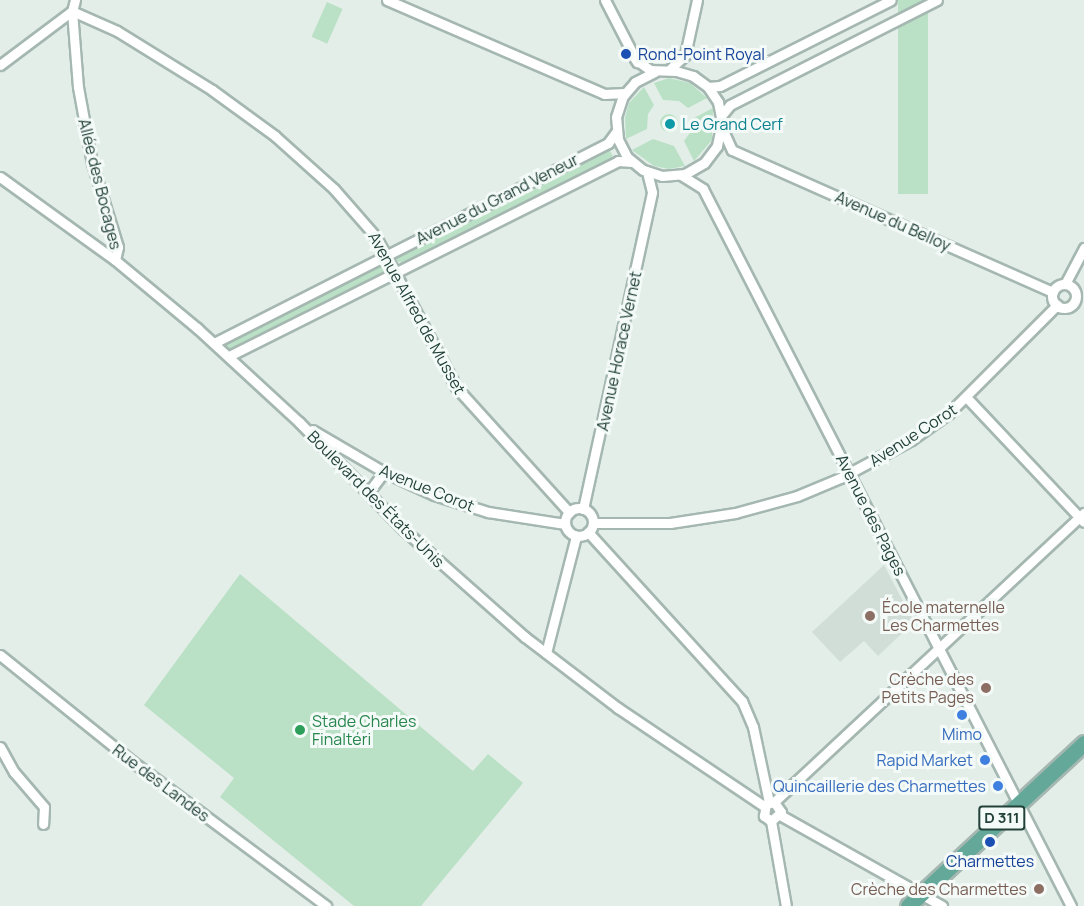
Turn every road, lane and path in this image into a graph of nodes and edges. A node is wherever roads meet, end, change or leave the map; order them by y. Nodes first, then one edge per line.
1 (75, 0) edge
2 (387, 0) edge
3 (605, 0) edge
4 (697, 0) edge
5 (891, 0) edge
6 (937, 0) edge
7 (72, 11) junction
8 (685, 55) junction
9 (635, 59) junction
10 (0, 65) edge
11 (669, 70) junction
12 (655, 72) junction
13 (693, 76) junction
14 (635, 82) junction
15 (708, 87) junction
16 (625, 93) junction
17 (604, 94) junction
18 (617, 112) junction
19 (722, 116) junction
20 (722, 128) junction
21 (616, 132) junction
22 (732, 150) junction
23 (707, 160) junction
24 (632, 162) junction
25 (647, 172) junction
26 (681, 175) junction
27 (0, 177) edge
28 (670, 177) junction
29 (703, 189) junction
30 (652, 192) junction
31 (1084, 248) edge
32 (387, 255) junction
33 (114, 260) junction
34 (396, 272) junction
35 (1065, 284) junction
36 (1084, 285) edge
37 (1053, 292) junction
38 (1078, 298) edge
39 (1057, 305) junction
40 (214, 343) junction
41 (229, 356) junction
42 (968, 398) junction
43 (299, 422) junction
44 (384, 472) junction
45 (850, 473) junction
46 (368, 493) junction
47 (583, 509) junction
48 (569, 512) junction
49 (1082, 517) edge
50 (565, 524) junction
51 (590, 528) junction
52 (576, 536) junction
53 (938, 647) junction
54 (546, 653) junction
55 (0, 655) edge
56 (1084, 742) edge
57 (0, 747) edge
58 (1018, 803) junction
59 (769, 804) junction
60 (776, 818) junction
61 (43, 824) dead end
62 (920, 895) junction
63 (326, 906) edge
64 (786, 906) edge
65 (908, 906) edge
66 (942, 906) edge
67 (1071, 906) edge

1 - 7 street, Allée des Bocages
2 - 17 street
3 - 9 street
4 - 8 street
5 - 15 street
6 - 19 street
7 - 10 street
7 - 32 street, Avenue Alfred de Musset
7 - 33 street, Allée des Bocages
8 - 11 street
8 - 13 street
9 - 12 street
9 - 14 street
11 - 12 street
11 - 13 street
12 - 14 street
13 - 15 street
14 - 16 street
15 - 19 street
16 - 17 street
16 - 18 street
17 - 18 street
18 - 21 street
19 - 20 street
20 - 22 street
20 - 23 street
21 - 24 street
21 - 32 street, Avenue du Grand Veneur
22 - 23 street
22 - 37 street, Avenue du Belloy
23 - 26 street
23 - 29 street
24 - 25 street
24 - 34 street, Avenue du Grand Veneur
25 - 28 street
25 - 30 street
26 - 28 street
26 - 29 street
27 - 33 street, Boulevard des États-Unis
28 - 30 street
29 - 45 street, Avenue des Pages
30 - 47 street, Avenue Horace Vernet
31 - 35 street
32 - 34 street, Avenue Alfred de Musset
32 - 40 street, Avenue du Grand Veneur
33 - 40 street, Boulevard des États-Unis
34 - 41 street, Avenue du Grand Veneur
34 - 48 street, Avenue Alfred de Musset
35 - 37 street
35 - 38 street
36 - 38 street
37 - 39 street
38 - 39 street
39 - 42 street, Avenue Corot
40 - 41 street, Boulevard des États-Unis
41 - 43 street, Boulevard des États-Unis
42 - 45 street, Avenue Corot
42 - 49 street
43 - 44 street, Avenue Corot
43 - 46 street, Boulevard des États-Unis
44 - 46 street
44 - 50 street, Avenue Corot
45 - 51 street, Avenue Corot
45 - 53 street, Avenue des Pages
46 - 54 street, Boulevard des États-Unis
47 - 48 street
47 - 51 street
48 - 50 street
49 - 53 street
50 - 52 street
51 - 52 street, Avenue Corot
51 - 59 street
52 - 54 street
53 - 58 street, Avenue des Pages
53 - 59 street
54 - 59 street, Boulevard des États-Unis
55 - 63 street, Rue des Landes
56 - 58 main road, D 311
57 - 61 street
58 - 62 main road, D 311
58 - 67 street, Avenue des Pages
59 - 60 street
59 - 60 street
60 - 62 street
60 - 64 street
62 - 65 main road, D 311
62 - 66 street

